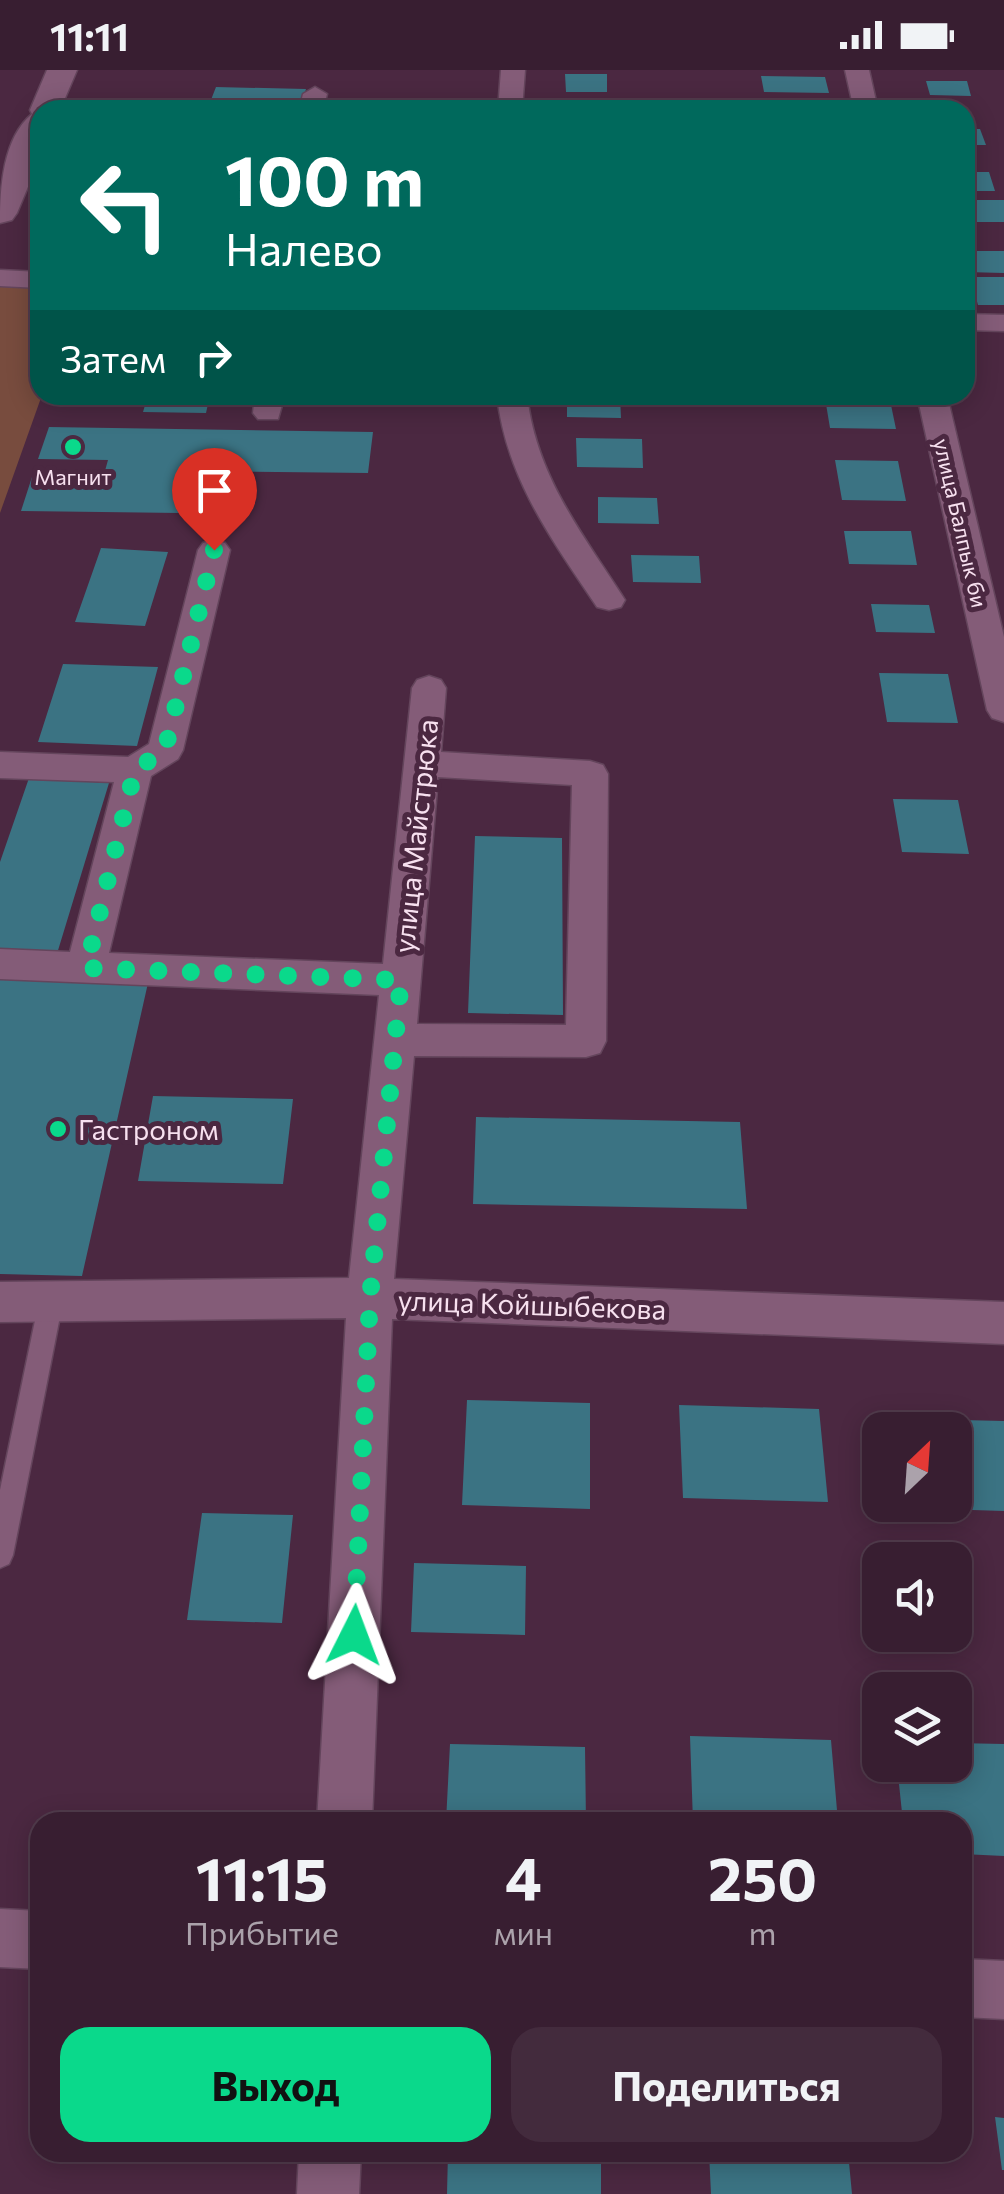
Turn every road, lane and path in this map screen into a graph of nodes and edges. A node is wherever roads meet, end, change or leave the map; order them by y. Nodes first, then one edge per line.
1 (62, 70) edge
2 (513, 70) edge
3 (857, 70) edge
4 (49, 100) edge
5 (511, 100) edge
6 (864, 100) edge
7 (30, 144) edge
8 (0, 213) edge
9 (0, 278) edge
10 (30, 280) edge
11 (975, 322) edge
12 (1004, 323) edge
13 (513, 405) edge
14 (934, 405) edge
15 (214, 550) dead end
16 (609, 600) dead end
17 (430, 688) dead end
18 (1004, 710) edge
19 (422, 763) junction
20 (0, 765) edge
21 (135, 770) junction
22 (0, 964) edge
23 (86, 968) junction
24 (401, 980) junction
25 (396, 1040) junction
26 (370, 1298) junction
27 (52, 1301) junction
28 (0, 1302) edge
29 (1004, 1323) edge
30 (0, 1555) edge
31 (344, 1812) edge
32 (0, 1938) edge
33 (30, 1940) edge
34 (972, 1988) edge
35 (1004, 1990) edge
36 (330, 2162) edge
37 (328, 2194) edge

1 - 4 main road
2 - 5 street
3 - 6 street
7 - 8 main road
9 - 10 street
11 - 12 street
13 - 16 street
14 - 18 street, улица Балпык би
15 - 21 street
17 - 19 street, улица Майстрюка
19 - 24 street, улица Майстрюка
19 - 25 street
20 - 21 street
21 - 23 street
22 - 23 street
23 - 24 street
24 - 25 street, улица Майстрюка
25 - 26 street, улица Майстрюка
26 - 27 street, улица Койшыбекова
26 - 29 street, улица Койшыбекова
26 - 31 street, улица Майстрюка
27 - 28 street, улица Койшыбекова
27 - 30 lane
32 - 33 street
34 - 35 street
36 - 37 street

